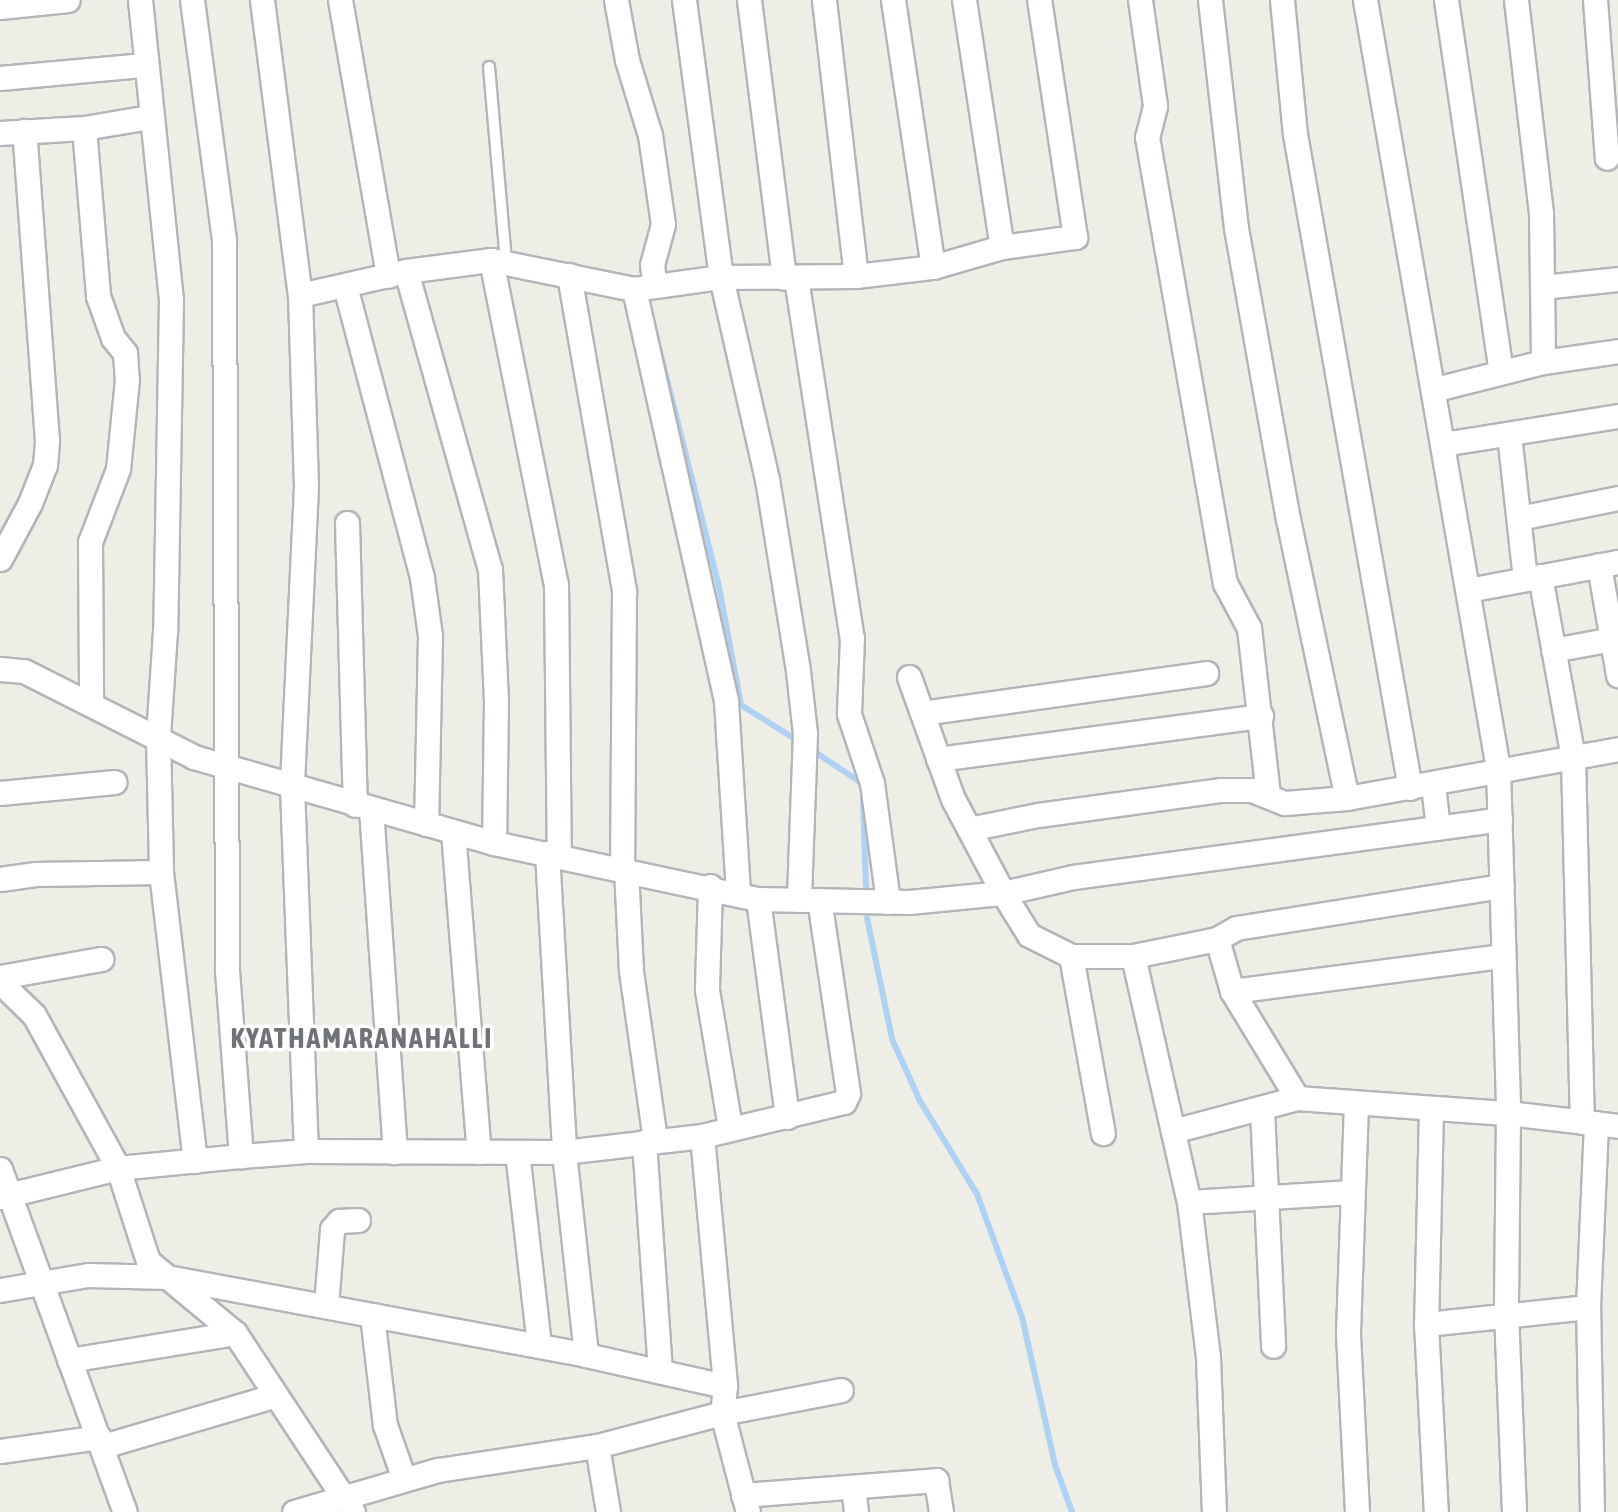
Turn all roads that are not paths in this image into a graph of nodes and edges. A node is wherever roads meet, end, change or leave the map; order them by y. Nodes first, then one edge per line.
1 (68, 0) edge
2 (140, 0) edge
3 (192, 0) edge
4 (262, 0) edge
5 (340, 0) edge
6 (616, 0) edge
7 (684, 0) edge
8 (749, 0) edge
9 (824, 0) edge
10 (893, 0) edge
11 (964, 0) edge
12 (1039, 0) edge
13 (1140, 0) edge
14 (1210, 0) edge
15 (1282, 0) edge
16 (1365, 0) edge
17 (1446, 0) edge
18 (1516, 0) edge
19 (1595, 0) edge
20 (0, 7) edge
21 (144, 65) junction
22 (489, 67) dead end
23 (0, 78) edge
24 (150, 117) junction
25 (84, 128) junction
26 (24, 131) junction
27 (0, 133) edge
28 (1608, 159) dead end
29 (1002, 247) junction
30 (498, 261) junction
31 (933, 267) junction
32 (397, 273) junction
33 (569, 275) junction
34 (721, 276) junction
35 (856, 276) junction
36 (790, 278) junction
37 (1618, 279) edge
38 (345, 286) junction
39 (644, 287) junction
40 (1542, 287) junction
41 (300, 295) junction
42 (1618, 351) edge
43 (1543, 362) junction
44 (1501, 372) junction
45 (1436, 389) junction
46 (1618, 416) edge
47 (1509, 434) junction
48 (1443, 444) junction
49 (1618, 498) edge
50 (1519, 518) junction
51 (347, 523) dead end
52 (0, 559) edge
53 (1609, 563) edge
54 (1533, 578) junction
55 (1468, 590) junction
56 (1614, 639) edge
57 (1553, 650) junction
58 (0, 669) edge
59 (1206, 673) dead end
60 (1618, 675) edge
61 (909, 677) dead end
62 (91, 704) junction
63 (922, 713) junction
64 (1261, 716) junction
65 (158, 737) junction
66 (1618, 749) edge
67 (1573, 758) junction
68 (938, 759) junction
69 (224, 766) junction
70 (1499, 774) junction
71 (114, 782) dead end
72 (1433, 785) junction
73 (292, 788) junction
74 (1409, 788) junction
75 (0, 793) edge
76 (1268, 794) junction
77 (1347, 798) junction
78 (363, 807) junction
79 (1500, 819) junction
80 (425, 824) junction
81 (1438, 828) junction
82 (969, 829) junction
83 (453, 832) junction
84 (494, 843) junction
85 (553, 855) junction
86 (624, 869) junction
87 (161, 872) junction
88 (0, 880) edge
89 (710, 886) junction
90 (1502, 886) junction
91 (1003, 893) junction
92 (748, 896) junction
93 (809, 900) junction
94 (888, 902) junction
95 (1217, 939) junction
96 (1071, 956) junction
97 (1133, 956) junction
98 (1503, 956) junction
99 (101, 959) dead end
100 (0, 979) edge
101 (1232, 991) junction
102 (1297, 1098) junction
103 (1356, 1103) junction
104 (1431, 1108) junction
105 (1262, 1110) junction
106 (1508, 1113) junction
107 (788, 1117) junction
108 (1599, 1123) edge
109 (730, 1128) junction
110 (1173, 1130) junction
111 (1103, 1133) dead end
112 (702, 1136) junction
113 (650, 1141) junction
114 (306, 1151) junction
115 (395, 1152) junction
116 (479, 1152) junction
117 (517, 1152) junction
118 (564, 1152) junction
119 (241, 1156) junction
120 (195, 1161) junction
121 (118, 1168) junction
122 (0, 1169) edge
123 (1352, 1192) junction
124 (5, 1196) edge
125 (1265, 1196) junction
126 (1189, 1202) junction
127 (358, 1220) dead end
128 (167, 1277) junction
129 (38, 1284) junction
130 (0, 1290) edge
131 (326, 1306) junction
132 (1588, 1307) junction
133 (1506, 1312) junction
134 (372, 1315) junction
135 (1426, 1324) junction
136 (235, 1333) junction
137 (539, 1346) junction
138 (1273, 1346) dead end
139 (586, 1355) junction
140 (69, 1360) junction
141 (660, 1371) junction
142 (725, 1386) junction
143 (841, 1390) dead end
144 (276, 1395) junction
145 (722, 1413) junction
146 (101, 1441) junction
147 (597, 1446) junction
148 (0, 1451) edge
149 (404, 1479) junction
150 (853, 1487) junction
151 (746, 1503) edge
152 (348, 1504) edge
153 (125, 1512) edge
154 (294, 1512) edge
155 (608, 1512) edge
156 (856, 1512) edge
157 (941, 1512) edge
158 (1213, 1512) edge
159 (1357, 1512) edge
160 (1436, 1512) edge
161 (1514, 1512) edge
162 (1592, 1512) edge

1 - 20 street
2 - 21 street
3 - 69 street
4 - 41 street
5 - 32 street
6 - 39 street
7 - 34 street
8 - 36 street
9 - 35 street
10 - 31 street
11 - 29 street
12 - 29 street
13 - 64 street
14 - 77 street
15 - 74 street
16 - 45 street
17 - 44 street
18 - 40 street
19 - 28 street
21 - 23 street
21 - 24 street
22 - 30 lane
24 - 25 street
24 - 65 street
25 - 26 street
25 - 62 street
26 - 27 street
26 - 52 street
29 - 31 street
30 - 32 street
30 - 33 street
30 - 85 street
31 - 35 street
32 - 38 street
32 - 84 street
33 - 39 street
33 - 86 street
34 - 36 street
34 - 39 street
34 - 93 street
35 - 36 street
36 - 94 street
37 - 40 street
38 - 41 street
38 - 80 street
39 - 92 street
40 - 43 street
41 - 73 street
42 - 43 street
43 - 44 street
44 - 45 street
45 - 48 street
46 - 47 street
47 - 48 street
47 - 50 street
48 - 55 street
49 - 50 street
50 - 54 street
51 - 78 street
53 - 54 street
53 - 56 street
54 - 55 street
54 - 57 street
55 - 70 street
56 - 57 street
56 - 60 street
57 - 67 street
58 - 62 street
59 - 63 street
61 - 63 street
62 - 65 street
63 - 68 street
64 - 68 street
64 - 76 street
65 - 69 street
65 - 87 street
66 - 67 street
67 - 70 street
67 - 108 street
68 - 82 street
69 - 73 street
69 - 119 street
70 - 72 street
70 - 79 street
71 - 75 street
72 - 74 street
72 - 81 street
73 - 78 street
73 - 114 street
74 - 77 street
76 - 77 street
76 - 82 street
78 - 80 street
78 - 115 street
79 - 81 street
79 - 90 street
80 - 83 street
81 - 91 street
82 - 91 street
83 - 84 street
83 - 116 street
84 - 85 street
85 - 86 street
85 - 118 street
86 - 89 street
86 - 113 street
87 - 88 street
87 - 120 street
89 - 92 street
89 - 109 street
90 - 95 street
90 - 98 street
91 - 94 street
91 - 96 street
92 - 93 street
92 - 107 street
93 - 94 street
93 - 107 street
95 - 97 street
95 - 101 street
96 - 97 street
96 - 111 street
97 - 110 street
98 - 101 street
98 - 106 street
99 - 100 street
100 - 121 street
101 - 102 street
102 - 103 street
102 - 105 street
103 - 104 street
103 - 123 street
104 - 106 street
104 - 135 street
105 - 110 street
105 - 125 street
106 - 108 street
106 - 133 street
107 - 109 street
108 - 132 street
109 - 112 street
110 - 126 street
112 - 113 street
112 - 142 street
113 - 118 street
113 - 141 street
114 - 115 street
114 - 119 street
115 - 116 street
116 - 117 street
117 - 118 street
117 - 137 street
118 - 139 street
119 - 120 street
120 - 121 street
121 - 124 street
121 - 128 street
122 - 124 street
123 - 125 street
123 - 159 street
124 - 129 street
125 - 126 street
125 - 138 street
126 - 158 street
127 - 131 street
128 - 129 street
128 - 131 street
128 - 136 street
129 - 130 street
129 - 140 street
131 - 134 street
132 - 133 street
132 - 162 street
133 - 135 street
133 - 161 street
134 - 137 street
134 - 149 street
135 - 160 street
136 - 140 street
136 - 144 street
137 - 139 street
139 - 141 street
140 - 146 street
141 - 142 street
142 - 145 street
143 - 145 street
144 - 146 street
144 - 152 street
145 - 147 street
145 - 151 street
146 - 148 street
146 - 153 street
147 - 149 street
147 - 155 street
149 - 152 street
150 - 151 street
150 - 156 street
150 - 157 street
152 - 154 street

